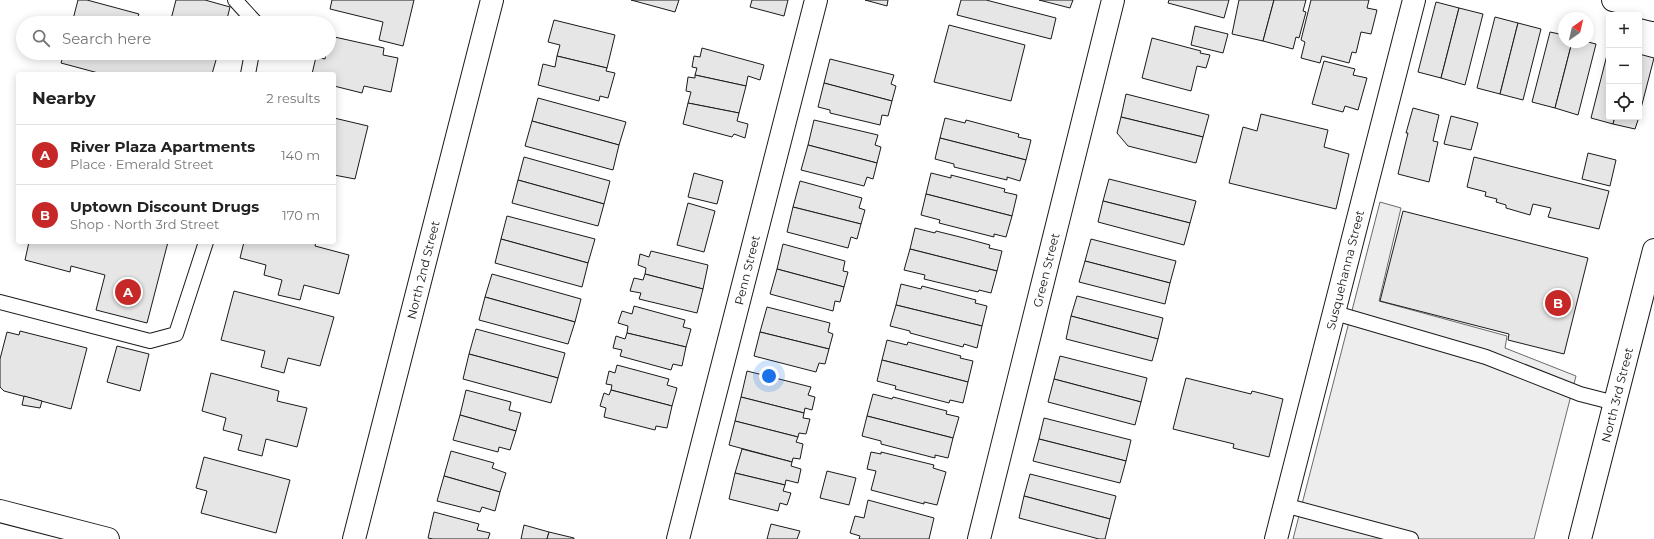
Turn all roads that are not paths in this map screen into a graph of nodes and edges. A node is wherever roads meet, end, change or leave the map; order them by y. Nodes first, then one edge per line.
1 (235, 0) edge
2 (492, 0) edge
3 (816, 0) edge
4 (1113, 0) edge
5 (1414, 0) edge
6 (1613, 0) edge
7 (1654, 10) edge
8 (250, 16) edge
9 (251, 60) edge
10 (248, 72) edge
11 (205, 244) edge
12 (1654, 250) edge
13 (0, 302) edge
14 (1335, 313) junction
15 (1615, 403) junction
16 (1284, 505) junction
17 (0, 511) edge
18 (50, 532) edge
19 (108, 539) edge
20 (354, 539) edge
21 (678, 539) edge
22 (979, 539) edge
23 (1276, 539) edge
24 (1411, 539) edge
25 (1580, 539) edge

1 - 8 lane
2 - 20 street, North 2nd Street
3 - 21 street, Penn Street
4 - 22 street, Green Street
5 - 14 street, Susquehanna Street
6 - 7 street
9 - 10 lane
11 - 13 lane
12 - 15 street, North 3rd Street
14 - 15 lane
14 - 16 street, Susquehanna Street
15 - 25 street, North 3rd Street
16 - 23 street, Susquehanna Street
16 - 24 lane
17 - 18 street
18 - 19 street

